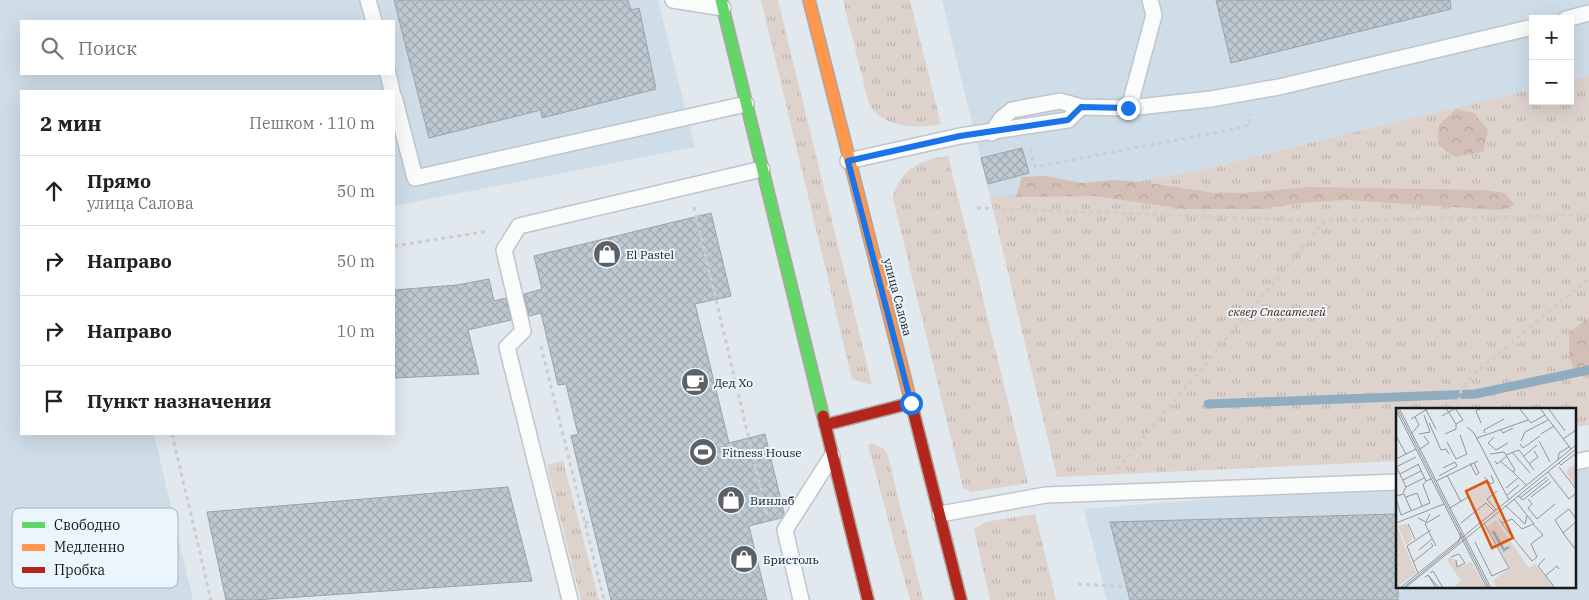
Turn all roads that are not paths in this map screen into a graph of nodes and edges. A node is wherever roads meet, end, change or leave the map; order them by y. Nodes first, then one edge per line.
1 (368, 0) edge
2 (673, 0) edge
3 (809, 0) edge
4 (1150, 0) edge
5 (722, 4) edge
6 (1589, 13) edge
7 (1574, 17) edge
8 (374, 20) edge
9 (1529, 28) edge
10 (388, 75) edge
11 (392, 90) edge
12 (395, 101) edge
13 (746, 104) junction
14 (1081, 107) junction
15 (1128, 108) junction
16 (992, 133) junction
17 (848, 161) junction
18 (762, 169) junction
19 (911, 403) junction
20 (825, 426) junction
21 (832, 456) junction
22 (1589, 459) edge
23 (1576, 462) edge
24 (1396, 482) edge
25 (940, 514) junction
26 (570, 600) edge
27 (801, 600) edge
28 (868, 600) edge
29 (961, 600) edge

1 - 8 lane
2 - 5 lane
3 - 17 main road, улица Салова
4 - 15 lane
5 - 13 main road
6 - 7 lane
9 - 15 lane
10 - 11 lane
12 - 13 lane
13 - 18 main road
14 - 15 lane
14 - 16 lane
14 - 16 lane
16 - 17 lane
17 - 19 main road, улица Салова
18 - 20 main road
18 - 26 lane
19 - 20 main road
19 - 25 main road, улица Салова
20 - 21 main road
21 - 27 lane
21 - 28 main road
22 - 23 lane
24 - 25 lane
25 - 29 main road, улица Салова

